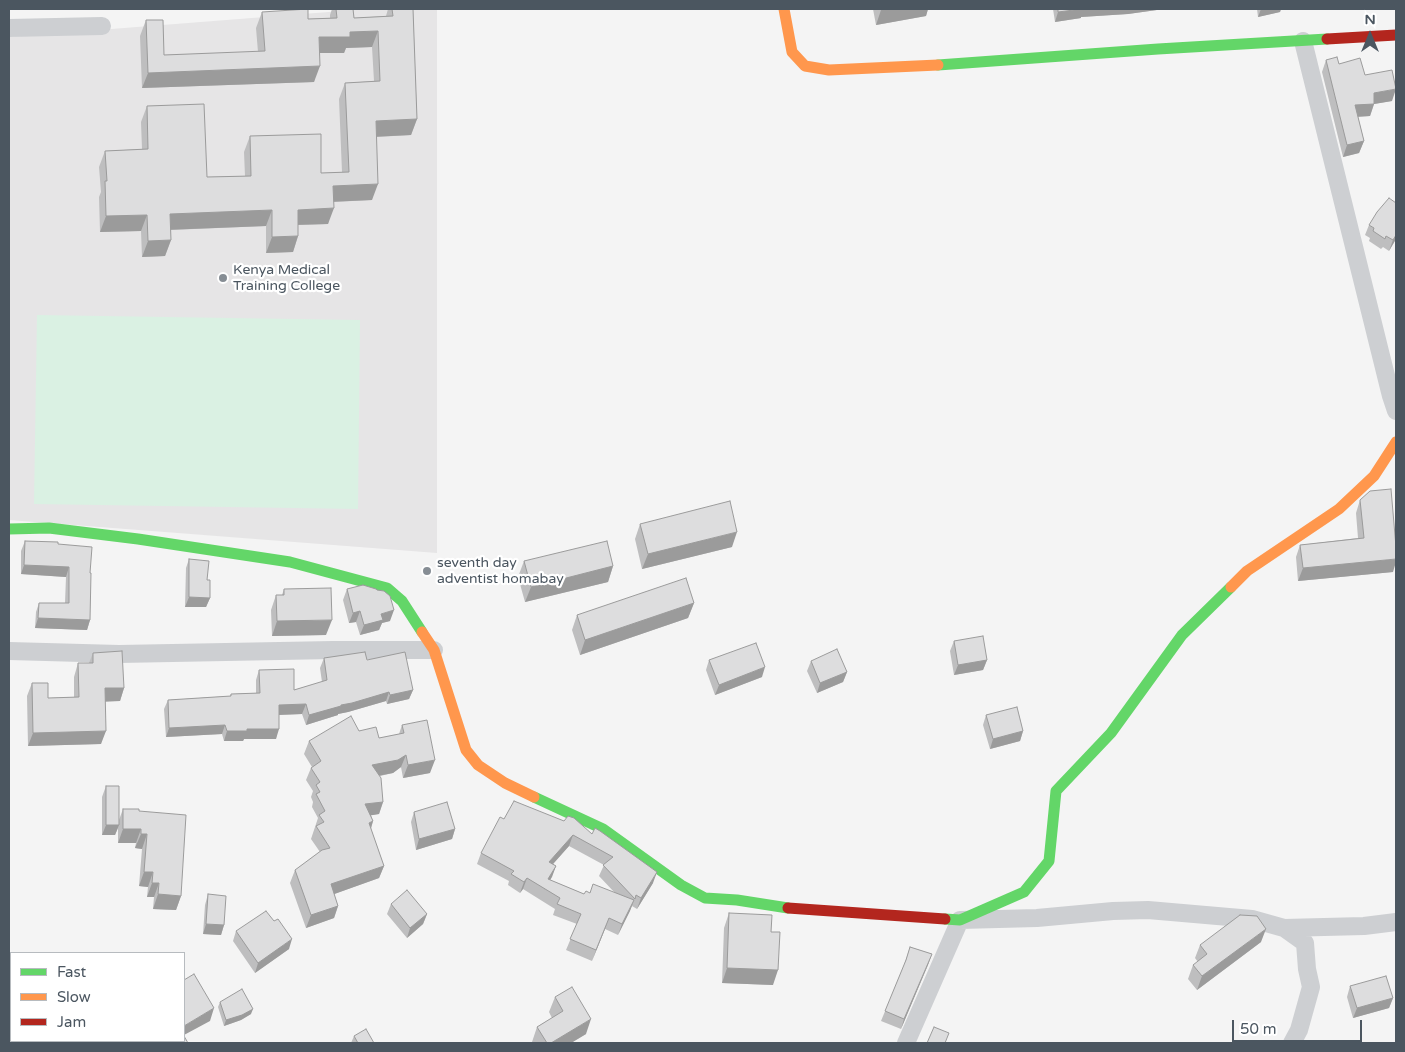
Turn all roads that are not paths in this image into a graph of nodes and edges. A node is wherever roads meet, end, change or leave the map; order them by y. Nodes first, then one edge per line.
1 (784, 9) edge
2 (102, 26) dead end
3 (9, 28) edge
4 (1396, 35) edge
5 (1302, 41) junction
6 (1396, 411) edge
7 (1396, 442) edge
8 (9, 529) edge
9 (9, 650) edge
10 (434, 650) junction
11 (960, 920) junction
12 (1396, 922) edge
13 (1284, 928) junction
14 (906, 1043) edge
15 (1292, 1043) edge

1 - 5 street
2 - 3 street
4 - 5 street
5 - 6 street
7 - 11 street
8 - 10 street
9 - 10 street
10 - 11 street
11 - 13 street
11 - 14 street
12 - 13 street
13 - 15 street

